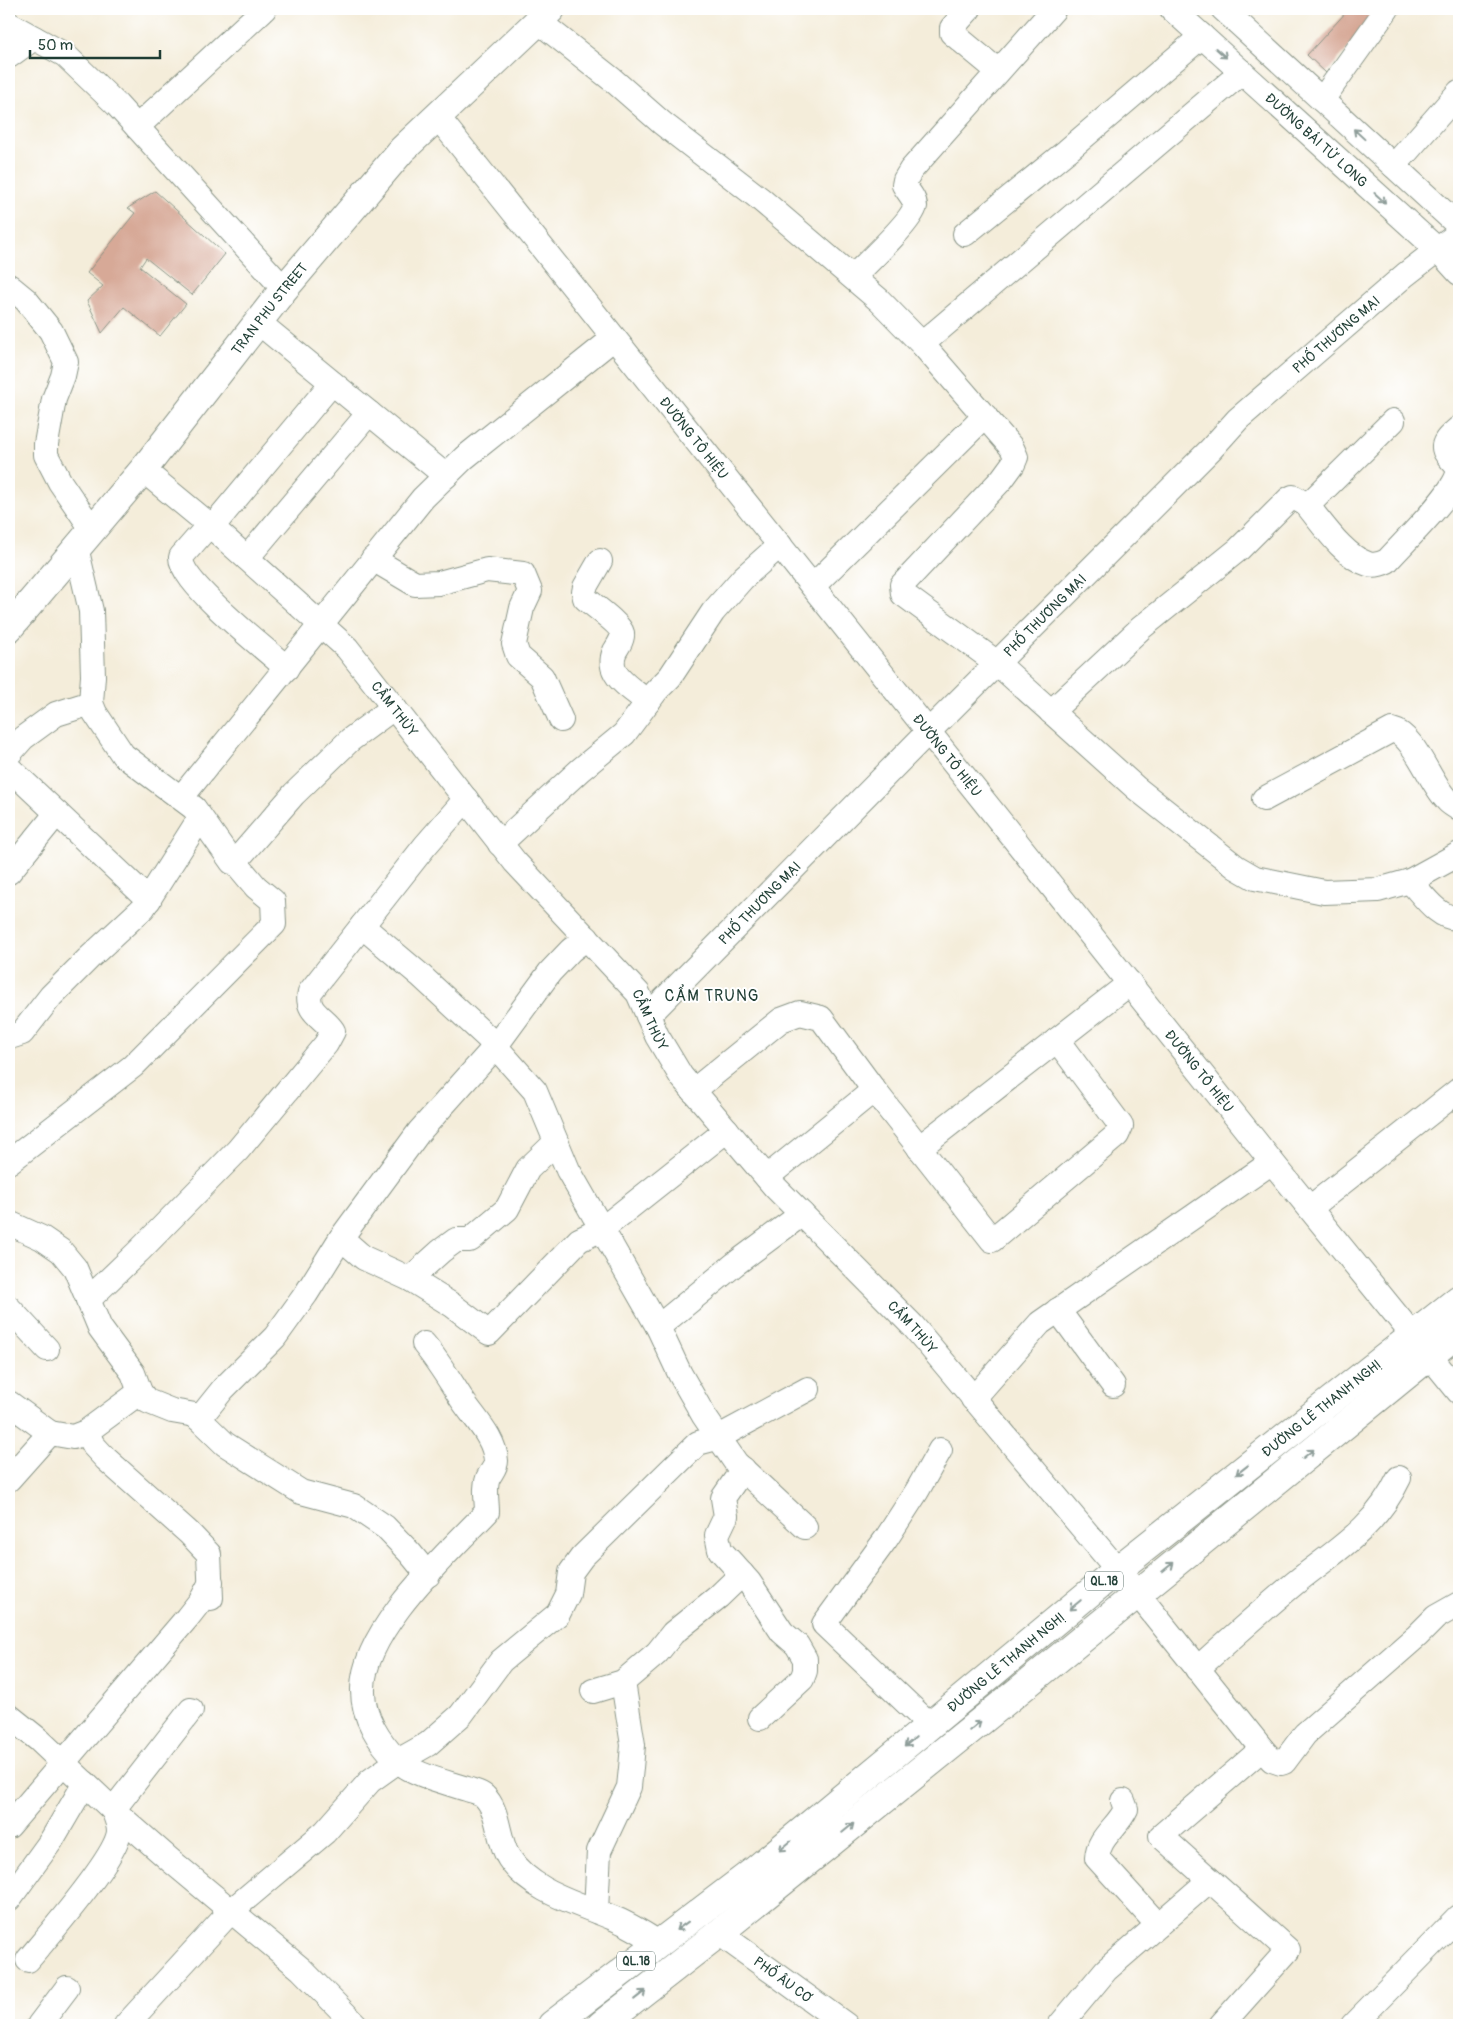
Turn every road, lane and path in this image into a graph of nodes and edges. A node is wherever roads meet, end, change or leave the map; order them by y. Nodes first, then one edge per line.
1 (264, 9) edge
2 (969, 9) edge
3 (1054, 9) edge
4 (1172, 9) edge
5 (1223, 9) edge
6 (1386, 9) edge
7 (538, 15) edge
8 (9, 24) edge
9 (1202, 36) junction
10 (34, 38) junction
11 (9, 56) edge
12 (1282, 63) junction
13 (998, 72) junction
14 (1242, 72) junction
15 (1261, 90) junction
16 (1459, 92) edge
17 (1322, 100) junction
18 (437, 116) junction
19 (137, 127) junction
20 (1394, 166) junction
21 (1459, 226) edge
22 (1459, 233) edge
23 (965, 234) dead end
24 (1438, 250) junction
25 (1459, 273) edge
26 (853, 278) junction
27 (9, 286) edge
28 (284, 289) junction
29 (258, 322) junction
30 (614, 338) junction
31 (922, 344) junction
32 (332, 383) junction
33 (369, 413) junction
34 (985, 416) junction
35 (1393, 421) dead end
36 (1459, 428) edge
37 (1458, 466) edge
38 (143, 470) junction
39 (446, 476) junction
40 (1306, 504) junction
41 (210, 526) junction
42 (84, 538) junction
43 (780, 545) junction
44 (248, 558) junction
45 (373, 559) junction
46 (600, 561) dead end
47 (813, 586) junction
48 (320, 624) junction
49 (9, 628) edge
50 (997, 663) junction
51 (287, 668) junction
52 (648, 702) junction
53 (91, 703) junction
54 (395, 709) junction
55 (1051, 712) junction
56 (561, 720) dead end
57 (929, 730) junction
58 (9, 754) edge
59 (9, 768) edge
60 (181, 798) junction
61 (466, 799) junction
62 (1264, 799) dead end
63 (1459, 809) edge
64 (57, 813) junction
65 (200, 818) junction
66 (500, 844) junction
67 (1459, 854) edge
68 (235, 862) junction
69 (9, 872) edge
70 (1410, 881) junction
71 (150, 900) junction
72 (1459, 918) edge
73 (362, 926) junction
74 (588, 938) junction
75 (1130, 983) junction
76 (648, 1016) junction
77 (9, 1034) edge
78 (1058, 1040) junction
79 (496, 1048) junction
80 (693, 1090) junction
81 (874, 1090) junction
82 (1459, 1090) edge
83 (727, 1130) junction
84 (556, 1142) junction
85 (919, 1148) junction
86 (9, 1162) edge
87 (1272, 1162) junction
88 (767, 1177) junction
89 (1310, 1208) junction
90 (802, 1214) junction
91 (9, 1223) edge
92 (602, 1229) junction
93 (341, 1238) junction
94 (410, 1279) junction
95 (1459, 1298) edge
96 (88, 1300) junction
97 (9, 1308) edge
98 (1058, 1310) junction
99 (658, 1327) junction
100 (1459, 1332) edge
101 (424, 1344) dead end
102 (1421, 1345) junction
103 (47, 1349) dead end
104 (1113, 1385) dead end
105 (808, 1389) dead end
106 (140, 1392) junction
107 (1459, 1392) edge
108 (973, 1399) junction
109 (9, 1402) edge
110 (199, 1420) junction
111 (86, 1432) junction
112 (50, 1433) junction
113 (718, 1438) junction
114 (940, 1450) dead end
115 (743, 1469) junction
116 (1399, 1478) dead end
117 (9, 1479) edge
118 (805, 1527) dead end
119 (1117, 1570) junction
120 (742, 1574) junction
121 (428, 1575) junction
122 (211, 1582) junction
123 (1137, 1593) junction
124 (1459, 1604) edge
125 (212, 1608) dead end
126 (1196, 1669) junction
127 (624, 1682) junction
128 (593, 1691) dead end
129 (191, 1710) dead end
130 (9, 1716) edge
131 (760, 1718) dead end
132 (930, 1725) junction
133 (1262, 1749) junction
134 (398, 1761) junction
135 (62, 1762) junction
136 (85, 1783) junction
137 (1123, 1801) dead end
138 (113, 1810) junction
139 (9, 1826) edge
140 (1210, 1880) junction
141 (762, 1881) junction
142 (9, 1899) edge
143 (231, 1911) junction
144 (596, 1911) junction
145 (726, 1916) junction
146 (1459, 1917) edge
147 (1158, 1925) junction
148 (659, 1943) junction
149 (28, 1960) dead end
150 (67, 1988) dead end
151 (39, 2025) edge
152 (126, 2025) edge
153 (356, 2025) edge
154 (552, 2025) edge
155 (601, 2025) edge
156 (846, 2025) edge
157 (1060, 2025) edge
158 (1221, 2025) edge
159 (1353, 2025) edge

1 - 19 street
2 - 13 street
3 - 13 street
4 - 9 street, ĐƯỜNG BÁI TỬ LONG
5 - 12 street
6 - 17 street
7 - 18 main road, TRAN PHU STREET
7 - 26 street
8 - 10 street
9 -> 14 street, ĐƯỜNG BÁI TỬ LONG
9 - 23 street
10 - 11 street
10 - 19 street
12 - 15 street
12 - 17 street
13 - 26 street
14 - 15 street, ĐƯỜNG BÁI TỬ LONG
14 - 31 street
15 -> 24 street, ĐƯỜNG BÁI TỬ LONG
16 - 20 street
20 -> 17 street
18 - 28 main road, TRAN PHU STREET
18 - 30 street, ĐƯỜNG TÔ HIỆU
19 - 28 street
20 - 21 street
22 - 24 street, PHỐ THƯƠNG MẠI
24 - 25 street, ĐƯỜNG BÁI TỬ LONG
24 - 50 street, PHỐ THƯƠNG MẠI
26 - 31 street
27 - 42 street
28 - 29 main road, TRAN PHU STREET
29 - 32 street
29 - 38 main road, TRAN PHU STREET
30 - 39 street
30 - 43 street, ĐƯỜNG TÔ HIỆU
31 - 34 street
32 - 33 street
32 - 41 street
33 - 39 street
33 - 44 street
34 - 47 street
34 - 50 street
35 - 40 street
36 - 37 street
37 - 40 street
38 - 41 street, CẨM THỦY
38 - 42 main road, TRAN PHU STREET
39 - 45 street
40 - 55 street
41 - 44 street, CẨM THỦY
41 - 51 street
42 - 49 main road, TRAN PHU STREET
42 - 53 street
43 - 47 street, ĐƯỜNG TÔ HIỆU
43 - 52 street
44 - 48 street, CẨM THỦY
45 - 48 street
45 - 56 street
46 - 52 street
47 - 57 street, ĐƯỜNG TÔ HIỆU
48 - 51 street
48 - 54 street, CẨM THỦY
50 - 55 street
50 - 57 street, PHỐ THƯƠNG MẠI
51 - 60 street
52 - 66 street
53 - 58 street
53 - 60 street
54 - 61 street, CẨM THỦY
54 - 68 street
55 - 70 street
57 - 75 street, ĐƯỜNG TÔ HIỆU
57 - 76 street, PHỐ THƯƠNG MẠI
59 - 64 street
60 - 65 street
61 - 66 street, CẨM THỦY
61 - 73 street
62 - 63 street
64 - 69 street
64 - 71 street
65 - 68 street
65 - 71 street
66 - 74 street, CẨM THỦY
67 - 70 street
68 - 86 street
70 - 72 street
71 - 77 street
73 - 79 street
73 - 96 street
74 - 76 street, CẨM THỦY
74 - 79 street
75 - 78 street
75 - 87 street, ĐƯỜNG TÔ HIỆU
76 - 80 street, CẨM THỦY
78 - 85 street
78 - 85 street
79 - 84 street
79 - 93 street
80 - 81 street
80 - 83 street, CẨM THỦY
81 - 85 street
81 - 88 street
82 - 89 street
83 - 88 street, CẨM THỦY
83 - 92 street
84 - 92 street
84 - 94 street
87 - 89 street, ĐƯỜNG TÔ HIỆU
87 - 98 street
88 - 90 street, CẨM THỦY
89 - 102 street, ĐƯỜNG TÔ HIỆU
90 - 99 street
90 - 108 street, CẨM THỦY
91 - 96 street
92 - 94 street
92 - 99 street
93 - 94 street
93 - 110 street
95 - 102 main road, ĐƯỜNG LÊ THANH NGHỊ / QL.18
96 - 106 street
97 - 103 street
98 - 104 street
98 - 108 street
99 - 113 street
100 - 102 main road, ĐƯỜNG LÊ THANH NGHỊ / QL.18
101 - 121 street
102 - 107 street, ĐƯỜNG TÔ HIỆU
102 -> 119 main road, ĐƯỜNG LÊ THANH NGHỊ / QL.18
123 -> 102 main road, ĐƯỜNG LÊ THANH NGHỊ / QL.18
105 - 113 street
106 - 110 street
106 - 111 street
108 - 119 street, CẨM THỦY
109 - 112 street
110 - 121 street
111 - 112 street
111 - 122 street
112 - 117 street
113 - 115 street
113 - 134 street
114 - 132 street
115 - 118 street
115 - 120 street
116 - 126 street
119 - 123 street, CẨM THỦY
119 -> 132 main road, ĐƯỜNG LÊ THANH NGHỊ / QL.18
120 - 127 street
120 - 131 street
121 - 134 street
122 - 125 street
122 - 135 street
123 - 126 street, CẨM THỦY
141 -> 123 main road, ĐƯỜNG LÊ THANH NGHỊ / QL.18
124 - 133 street, CẨM THỦY
126 - 133 street, CẨM THỦY
127 - 128 street
127 - 144 street
129 - 138 street
130 - 135 street
132 -> 141 main road, ĐƯỜNG LÊ THANH NGHỊ / QL.18
133 - 140 street
134 - 143 street
134 - 144 street
135 - 136 street
135 - 139 street
136 - 138 street
136 - 142 street
137 - 147 street
138 - 143 street
138 - 149 street
140 - 147 street
140 - 158 street
141 - 145 main road, ĐƯỜNG LÊ THANH NGHỊ / QL.18
143 - 152 street
143 - 153 street
144 - 148 street
145 -> 148 main road, ĐƯỜNG LÊ THANH NGHỊ / QL.18
155 -> 145 main road, ĐƯỜNG LÊ THANH NGHỊ / QL.18
145 - 156 street, PHỐ ÂU CƠ
146 - 159 street
147 - 157 street
148 - 154 main road, ĐƯỜNG LÊ THANH NGHỊ / QL.18
150 - 151 street

